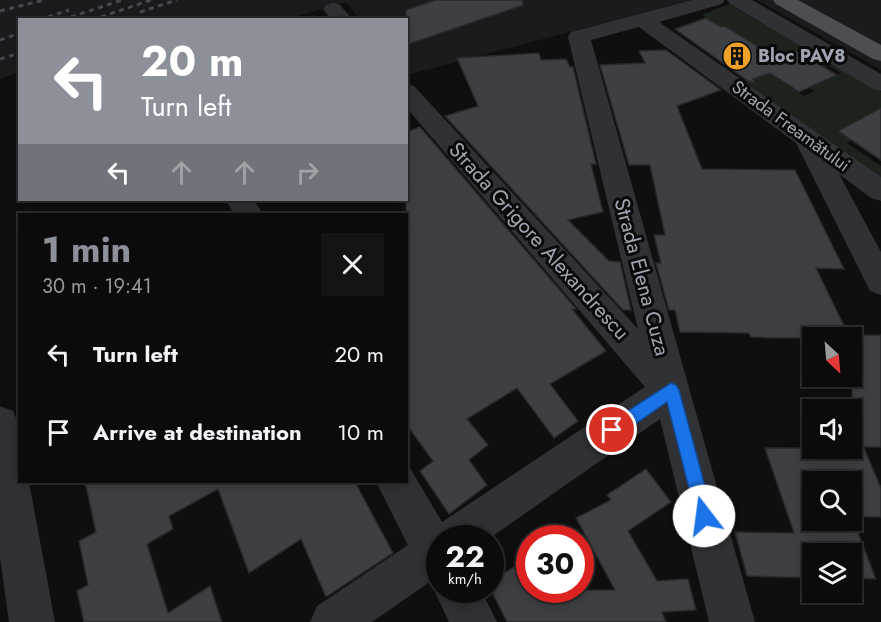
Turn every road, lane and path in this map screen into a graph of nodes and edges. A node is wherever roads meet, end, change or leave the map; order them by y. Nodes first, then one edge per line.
1 (716, 0) edge
2 (737, 0) edge
3 (783, 0) edge
4 (821, 0) edge
5 (642, 19) junction
6 (881, 32) edge
7 (881, 54) edge
8 (881, 84) edge
9 (408, 94) edge
10 (805, 137) junction
11 (881, 191) edge
12 (881, 282) edge
13 (671, 390) junction
14 (0, 424) edge
15 (397, 483) edge
16 (478, 525) edge
17 (426, 526) edge
18 (426, 561) edge
19 (463, 603) edge
20 (32, 622) edge
21 (333, 622) edge
22 (474, 622) edge
23 (732, 622) edge

1 - 5 street
2 - 8 street
3 - 7 main road
4 - 6 main road
5 - 10 street, Strada Freamătului
5 - 13 street, Strada Elena Cuza
9 - 13 street, Strada Grigore Alexandrescu
10 - 11 street, Strada Freamătului
10 - 12 street
13 - 16 street
13 - 23 street, Strada Elena Cuza
14 - 20 street
15 - 17 street
18 - 21 street
19 - 22 street

